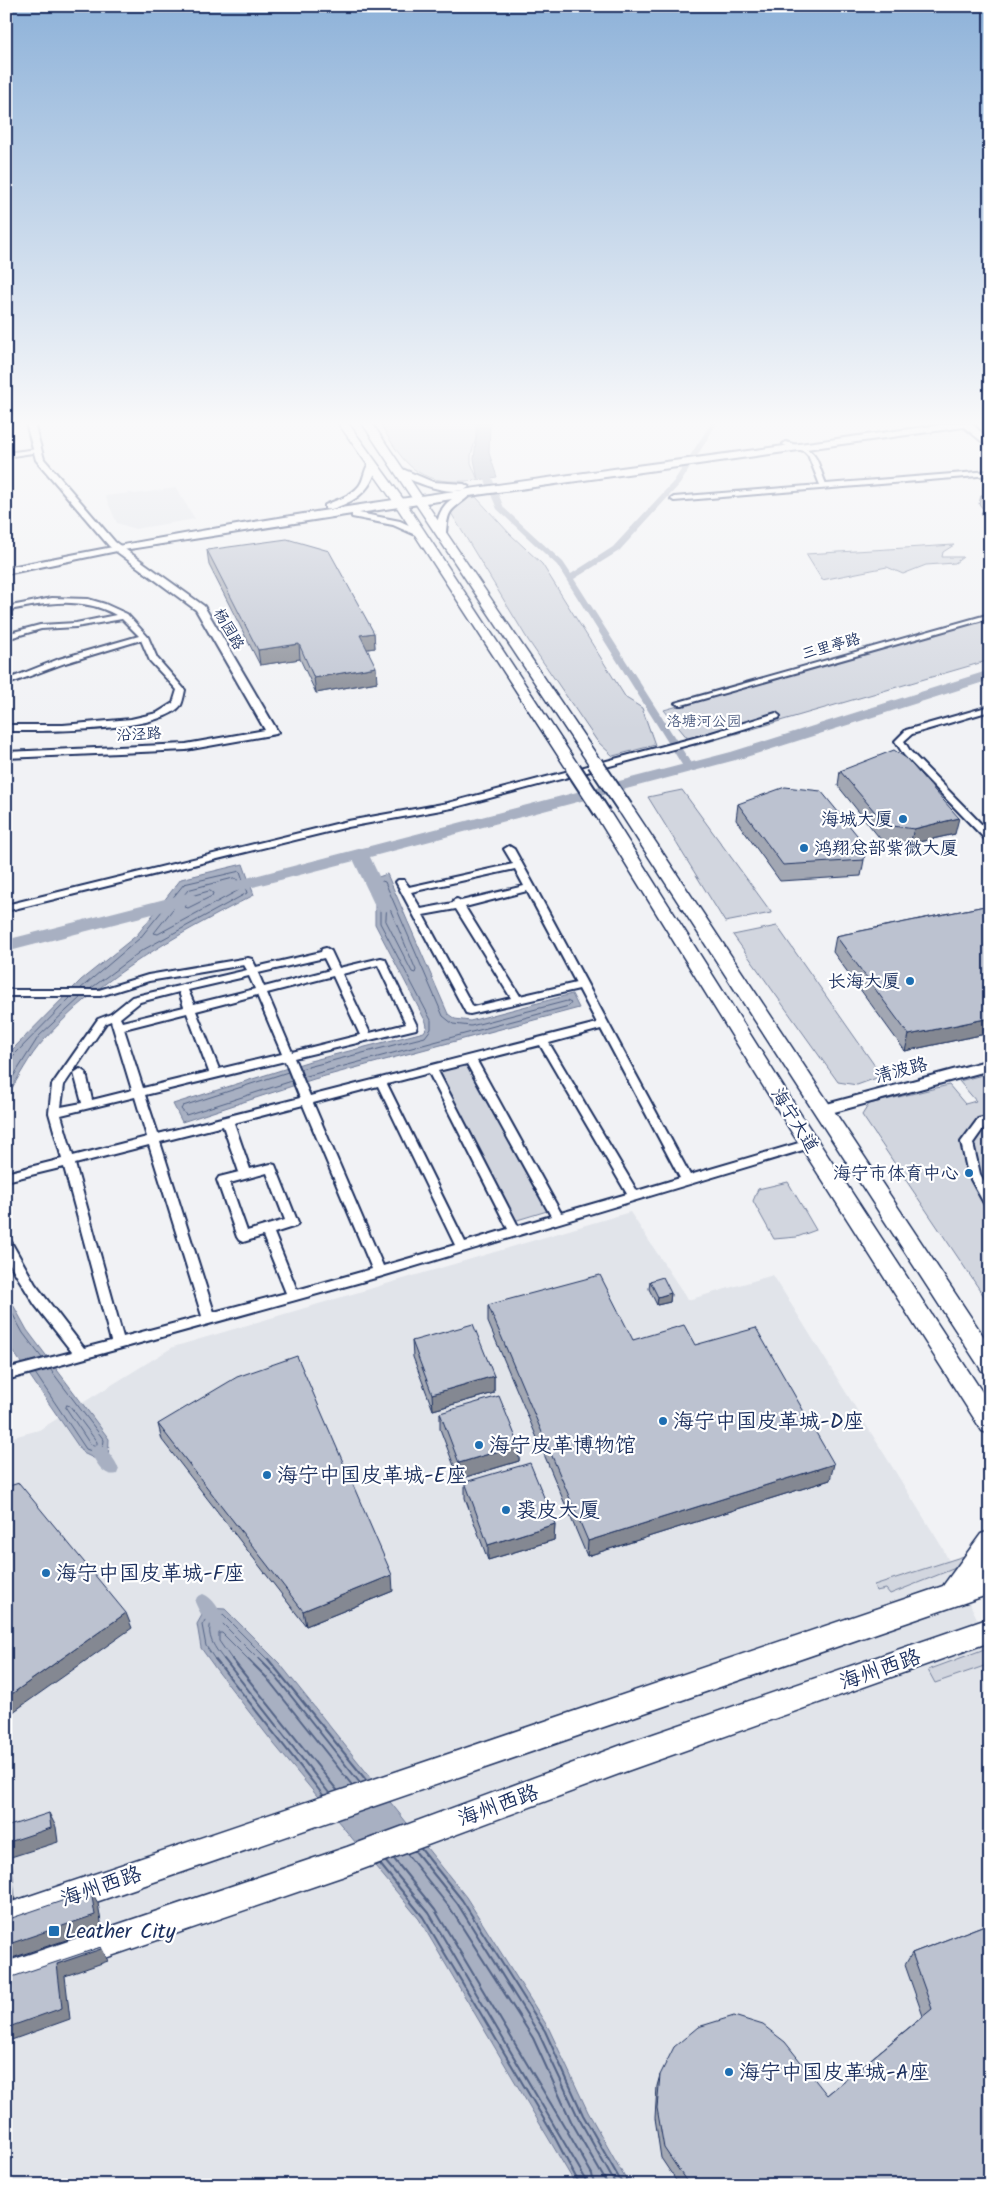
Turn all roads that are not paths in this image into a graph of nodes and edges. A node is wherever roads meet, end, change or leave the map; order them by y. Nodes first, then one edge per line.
1 (96, 525) edge
2 (244, 525) edge
3 (402, 525) edge
4 (414, 525) edge
5 (436, 525) edge
6 (441, 525) edge
7 (441, 533) junction
8 (420, 534) junction
9 (114, 546) junction
10 (6, 565) edge
11 (6, 571) edge
12 (6, 609) edge
13 (124, 616) junction
14 (990, 616) edge
15 (144, 637) junction
16 (6, 638) edge
17 (6, 683) edge
18 (679, 703) dead end
19 (990, 708) edge
20 (776, 716) dead end
21 (6, 728) edge
22 (272, 732) joint
23 (8, 753) edge
24 (990, 839) edge
25 (509, 849) dead end
26 (518, 866) junction
27 (530, 887) junction
28 (458, 903) junction
29 (6, 908) edge
30 (417, 912) junction
31 (252, 970) junction
32 (336, 973) junction
33 (582, 985) junction
34 (182, 987) junction
35 (261, 992) junction
36 (6, 993) edge
37 (518, 1000) junction
38 (190, 1009) junction
39 (116, 1022) junction
40 (604, 1025) junction
41 (367, 1038) junction
42 (542, 1041) junction
43 (288, 1057) junction
44 (470, 1059) junction
45 (990, 1065) edge
46 (432, 1069) junction
47 (80, 1073) dead end
48 (215, 1074) junction
49 (381, 1082) junction
50 (139, 1093) junction
51 (306, 1097) junction
52 (88, 1105) junction
53 (823, 1110) junction
54 (55, 1113) junction
55 (227, 1121) junction
56 (990, 1122) edge
57 (153, 1140) junction
58 (809, 1144) junction
59 (68, 1161) junction
60 (246, 1174) junction
61 (6, 1177) edge
62 (687, 1180) junction
63 (634, 1196) junction
64 (990, 1204) edge
65 (558, 1218) junction
66 (267, 1230) junction
67 (515, 1231) junction
68 (6, 1243) edge
69 (462, 1247) junction
70 (379, 1272) junction
71 (293, 1296) junction
72 (210, 1319) junction
73 (118, 1344) junction
74 (77, 1356) junction
75 (990, 1365) edge
76 (7, 1374) edge
77 (990, 1424) edge
78 (990, 1542) edge
79 (990, 1582) edge
80 (951, 1596) junction
81 (983, 1635) edge
82 (391, 1786) joint
83 (316, 1812) joint
84 (6, 1919) edge
85 (6, 1977) edge

1 - 9 street, 杨园路
2 - 9 main road
3 - 8 main road
4 - 8 highway, 海宁大道
5 - 7 highway, 海宁大道
6 - 7 main road
7 - 53 highway, 海宁大道, bridge
8 - 58 highway, 海宁大道, bridge
9 - 10 main road
9 - 11 main road
9 - 22 street, 杨园路
12 - 13 street
13 - 15 street
13 - 16 street
14 - 18 street, 三里亭路
15 - 17 street
15 - 21 street
19 - 24 street
20 - 29 street
22 - 23 street, 沿泾路
25 - 26 street
26 - 27 street
26 - 30 street
27 - 28 street
27 - 33 street
28 - 30 street
28 - 37 street
30 - 37 street
31 - 32 street
31 - 34 street
31 - 35 street
31 - 36 street
32 - 35 street
32 - 41 street
32 - 41 street
33 - 37 street
33 - 40 street
34 - 38 street
34 - 39 street
35 - 38 street
35 - 43 street
38 - 39 street
38 - 48 street
39 - 50 street
39 - 54 street
40 - 42 street
40 - 62 street
41 - 43 street
42 - 44 street
42 - 63 street
43 - 48 street
43 - 51 street
44 - 46 street
44 - 65 street
45 - 53 street, 清波路
46 - 49 street
46 - 67 street
47 - 52 street
48 - 50 street
49 - 51 street
49 - 69 street
50 - 52 street
50 - 57 street
51 - 55 street
51 - 70 street
52 - 54 street
53 - 75 highway, 海宁大道
54 - 59 street
55 - 57 street
55 - 60 street
56 - 64 street
57 - 59 street
57 - 72 street
58 - 62 street
58 - 77 highway, 海宁大道
59 - 61 street
59 - 73 street
60 - 66 street
60 - 66 street
62 - 63 street
63 - 65 street
65 - 67 street
66 - 71 street
67 - 69 street
68 - 74 street
69 - 70 street
70 - 71 street
71 - 72 street
72 - 73 street
73 - 74 street
74 - 76 street
78 - 80 highway
79 - 80 highway, 海州西路
80 - 82 highway, 海州西路
81 - 85 highway, 海州西路
82 - 83 highway, 海州西路
83 - 84 highway, 海州西路

